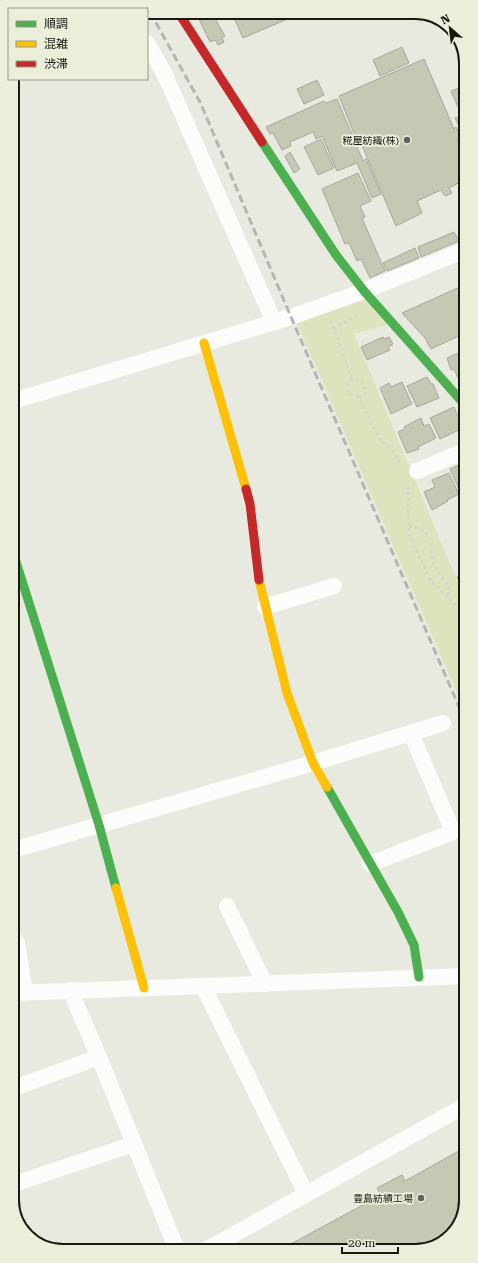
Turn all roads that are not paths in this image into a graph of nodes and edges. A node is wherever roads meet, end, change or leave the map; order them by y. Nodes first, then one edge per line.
1 (183, 19) edge
2 (148, 46) edge
3 (459, 252) edge
4 (364, 291) junction
5 (274, 322) junction
6 (204, 343) junction
7 (459, 397) edge
8 (19, 399) edge
9 (459, 454) edge
10 (417, 471) dead end
11 (19, 583) edge
12 (334, 586) dead end
13 (265, 607) junction
14 (443, 723) dead end
15 (411, 733) junction
16 (313, 763) junction
17 (99, 825) junction
18 (19, 848) edge
19 (370, 864) junction
20 (227, 906) dead end
21 (459, 976) edge
22 (419, 977) junction
23 (265, 984) junction
24 (203, 986) junction
25 (144, 988) junction
26 (70, 990) junction
27 (19, 993) edge
28 (99, 1057) junction
29 (19, 1086) edge
30 (459, 1109) edge
31 (134, 1144) junction
32 (19, 1182) edge
33 (306, 1194) junction
34 (175, 1244) edge
35 (217, 1244) edge

1 - 4 street
2 - 5 street
3 - 4 street
4 - 5 street
4 - 7 street
5 - 6 street
6 - 8 street
6 - 13 street
9 - 10 street
11 - 17 street
12 - 13 street
13 - 16 street
14 - 15 street
15 - 16 street
15 - 19 street
16 - 17 street
16 - 19 street
17 - 18 street
17 - 25 street
19 - 22 street
20 - 23 street
21 - 22 street
22 - 23 street
23 - 24 street
24 - 25 street
24 - 33 street
25 - 26 street
26 - 27 street
26 - 28 street
28 - 29 street
28 - 31 street
30 - 33 street
31 - 32 street
31 - 34 street
33 - 35 street

